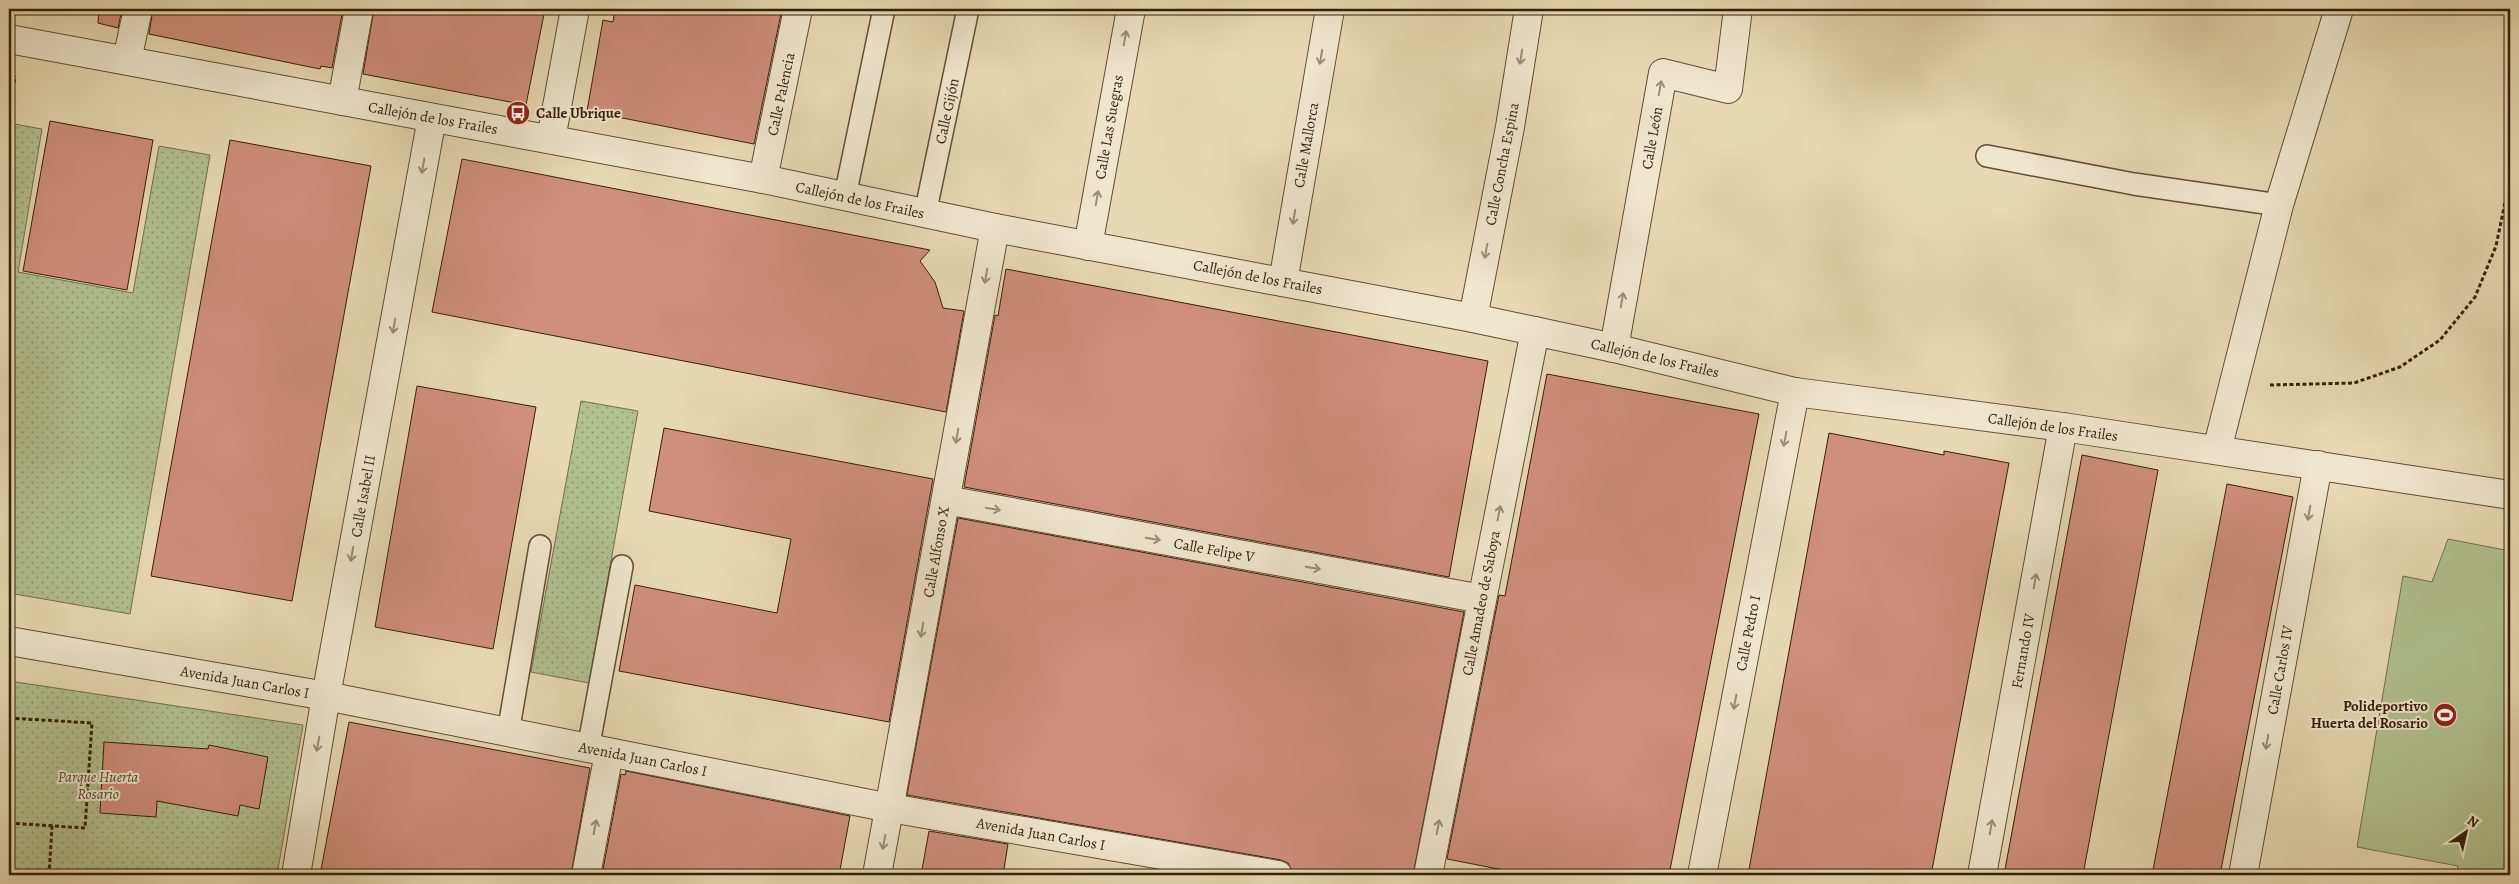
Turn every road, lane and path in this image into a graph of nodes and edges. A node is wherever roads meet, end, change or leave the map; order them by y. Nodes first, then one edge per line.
1 (138, 9) edge
2 (359, 9) edge
3 (576, 9) edge
4 (798, 9) edge
5 (884, 9) edge
6 (968, 9) edge
7 (1131, 9) edge
8 (1330, 9) edge
9 (1529, 9) edge
10 (1738, 9) edge
11 (2337, 10) edge
12 (9, 39) edge
13 (127, 60) junction
14 (342, 101) junction
15 (432, 118) junction
16 (551, 139) junction
17 (1987, 156) dead end
18 (2510, 179) edge
19 (763, 180) junction
20 (845, 196) junction
21 (2279, 205) junction
22 (925, 214) junction
23 (995, 228) junction
24 (1088, 246) junction
25 (1283, 282) junction
26 (1473, 318) junction
27 (1535, 331) junction
28 (1614, 348) junction
29 (2234, 383) junction
30 (1794, 392) junction
31 (2063, 428) junction
32 (2217, 450) junction
33 (2318, 465) junction
34 (2510, 495) edge
35 (946, 500) junction
36 (540, 546) dead end
37 (622, 566) dead end
38 (1482, 599) junction
39 (9, 641) edge
40 (326, 696) junction
41 (9, 718) edge
42 (508, 733) junction
43 (599, 751) junction
44 (890, 808) junction
45 (9, 823) edge
46 (52, 826) junction
47 (49, 875) edge
48 (296, 875) edge
49 (586, 875) edge
50 (877, 875) edge
51 (1278, 875) edge
52 (1428, 875) edge
53 (1702, 875) edge
54 (1982, 875) edge
55 (2243, 875) edge

1 - 13 street
2 - 14 street
3 - 16 street
4 - 19 street, Calle Palencia
5 - 20 lane
6 - 22 lane, Calle Gijón
24 -> 7 street, Calle Las Suegras
8 -> 25 street, Calle Mallorca
9 -> 26 street, Calle Concha Espina
28 -> 10 street, Calle León
11 - 21 street
12 - 13 street, Callejón de los Frailes
13 - 14 street, Callejón de los Frailes
14 - 15 street, Callejón de los Frailes
15 - 16 street, Callejón de los Frailes
15 -> 40 street, Calle Isabel II
16 - 19 street, Callejón de los Frailes
17 - 21 lane
18 - 29 path
19 - 20 street, Callejón de los Frailes
20 - 22 street, Callejón de los Frailes
21 - 29 street
22 - 23 street, Callejón de los Frailes
23 - 24 street, Callejón de los Frailes
23 -> 35 street, Calle Alfonso X
24 - 25 street, Callejón de los Frailes
25 - 26 street, Callejón de los Frailes
26 - 27 street, Callejón de los Frailes
27 - 28 street, Callejón de los Frailes
38 -> 27 street, Calle Amadeo de Saboya
28 - 30 street, Callejón de los Frailes
29 - 32 street
30 - 31 street, Callejón de los Frailes
30 -> 53 street, Calle Pedro I
31 - 32 street, Callejón de los Frailes
54 -> 31 street, Fernando IV
32 - 33 street, Callejón de los Frailes
33 - 34 street, Callejón de los Frailes
33 -> 55 street, Calle Carlos IV
35 -> 38 street, Calle Felipe V
35 -> 44 street, Calle Alfonso X
36 - 42 lane
37 - 43 lane
52 -> 38 street, Calle Amadeo de Saboya
39 - 40 street, Avenida Juan Carlos I
40 - 42 street, Avenida Juan Carlos I
40 -> 48 street, Calle Isabel II
41 - 46 path
42 - 43 street, Avenida Juan Carlos I
43 - 44 street, Avenida Juan Carlos I
49 -> 43 street
44 -> 50 street, Calle Alfonso X
44 - 51 street, Avenida Juan Carlos I
45 - 46 path
46 - 47 path

